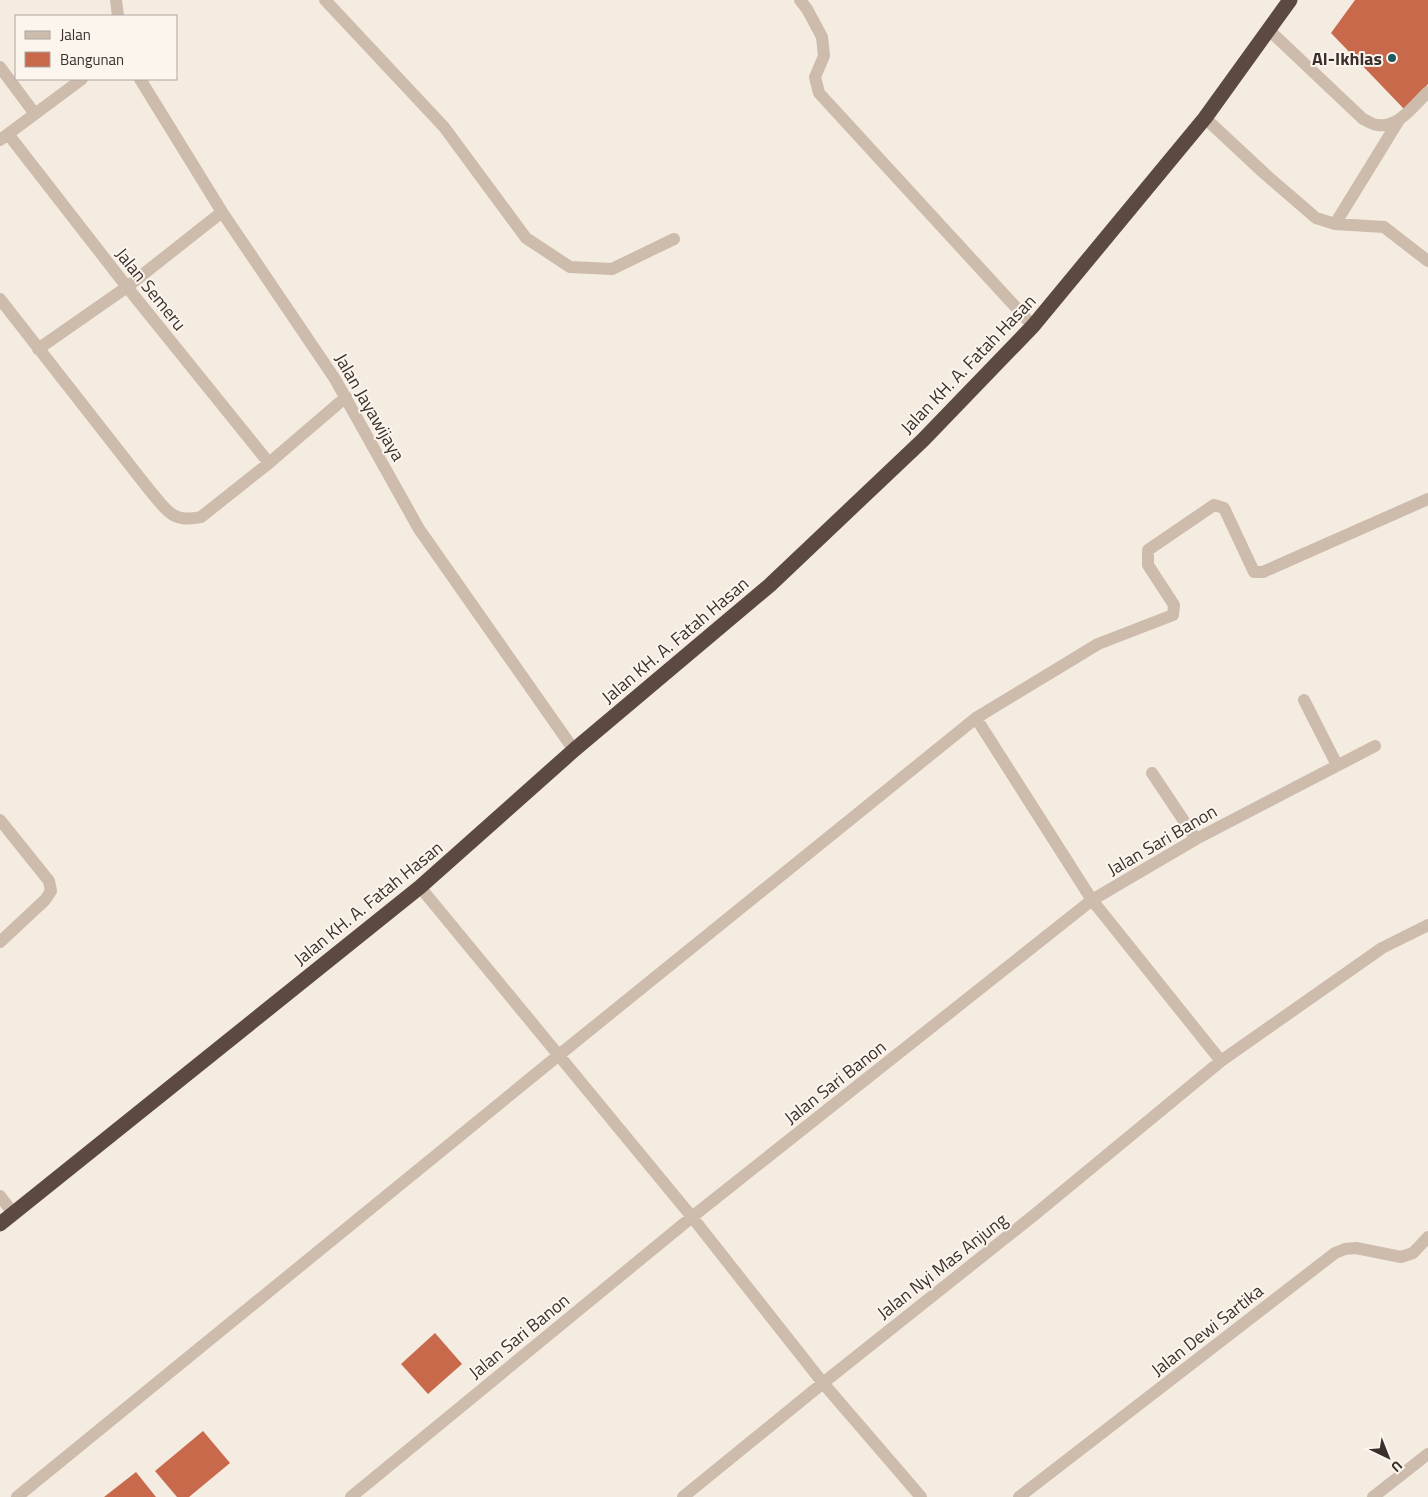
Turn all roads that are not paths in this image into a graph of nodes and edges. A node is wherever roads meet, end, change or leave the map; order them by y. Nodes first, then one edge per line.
1 (116, 0) edge
2 (325, 0) edge
3 (800, 0) edge
4 (1290, 0) edge
5 (118, 15) edge
6 (1269, 30) junction
7 (0, 67) edge
8 (81, 80) edge
9 (141, 80) edge
10 (1428, 92) edge
11 (35, 114) junction
12 (1205, 118) junction
13 (1399, 120) junction
14 (4, 137) edge
15 (222, 212) junction
16 (1335, 224) junction
17 (674, 239) dead end
18 (1428, 261) edge
19 (126, 287) junction
20 (0, 299) edge
21 (1033, 326) junction
22 (38, 350) junction
23 (346, 397) junction
24 (269, 463) junction
25 (1428, 499) edge
26 (1304, 700) dead end
27 (976, 718) junction
28 (1375, 746) dead end
29 (574, 750) junction
30 (1337, 765) junction
31 (1152, 773) dead end
32 (0, 820) edge
33 (1196, 839) junction
34 (420, 887) junction
35 (1092, 900) junction
36 (1428, 925) edge
37 (0, 942) edge
38 (559, 1055) junction
39 (1221, 1061) junction
40 (0, 1196) edge
41 (13, 1214) junction
42 (692, 1217) junction
43 (0, 1224) edge
44 (1428, 1236) edge
45 (823, 1383) junction
46 (1428, 1454) edge
47 (1375, 1496) edge
48 (17, 1497) edge
49 (351, 1497) edge
50 (684, 1497) edge
51 (920, 1497) edge
52 (1019, 1497) edge

1 - 5 street
2 - 17 street
3 - 21 street
4 - 6 highway, Jalan KH. A. Fatah Hasan
6 - 12 highway, Jalan KH. A. Fatah Hasan
6 - 13 street
7 - 11 street
8 - 11 street
9 - 15 street, Jalan Jayawijaya
10 - 13 street
11 - 14 street
12 - 16 street
12 - 21 highway, Jalan KH. A. Fatah Hasan
13 - 16 street
14 - 19 street, Jalan Semeru
15 - 19 street
15 - 23 street, Jalan Jayawijaya
16 - 18 street
19 - 22 street
19 - 24 street, Jalan Semeru
20 - 22 street
21 - 29 highway, Jalan KH. A. Fatah Hasan
22 - 24 street
23 - 24 street
23 - 29 street, Jalan Jayawijaya
25 - 27 street
26 - 30 street
27 - 35 street
27 - 38 street
28 - 30 street, Jalan Sari Banon
29 - 34 highway, Jalan KH. A. Fatah Hasan
30 - 33 street, Jalan Sari Banon
31 - 33 street
32 - 37 street
33 - 35 street, Jalan Sari Banon
34 - 38 street
34 - 41 highway, Jalan KH. A. Fatah Hasan
35 - 39 street
35 - 42 street, Jalan Sari Banon
36 - 39 street, Jalan Nyi Mas Anjung
38 - 42 street
38 - 48 street
39 - 45 street, Jalan Nyi Mas Anjung
40 - 41 street
41 - 43 highway, Jalan KH. A. Fatah Hasan
42 - 45 street
42 - 49 street, Jalan Sari Banon
44 - 52 street, Jalan Dewi Sartika
45 - 50 street, Jalan Nyi Mas Anjung
45 - 51 street
46 - 47 street

